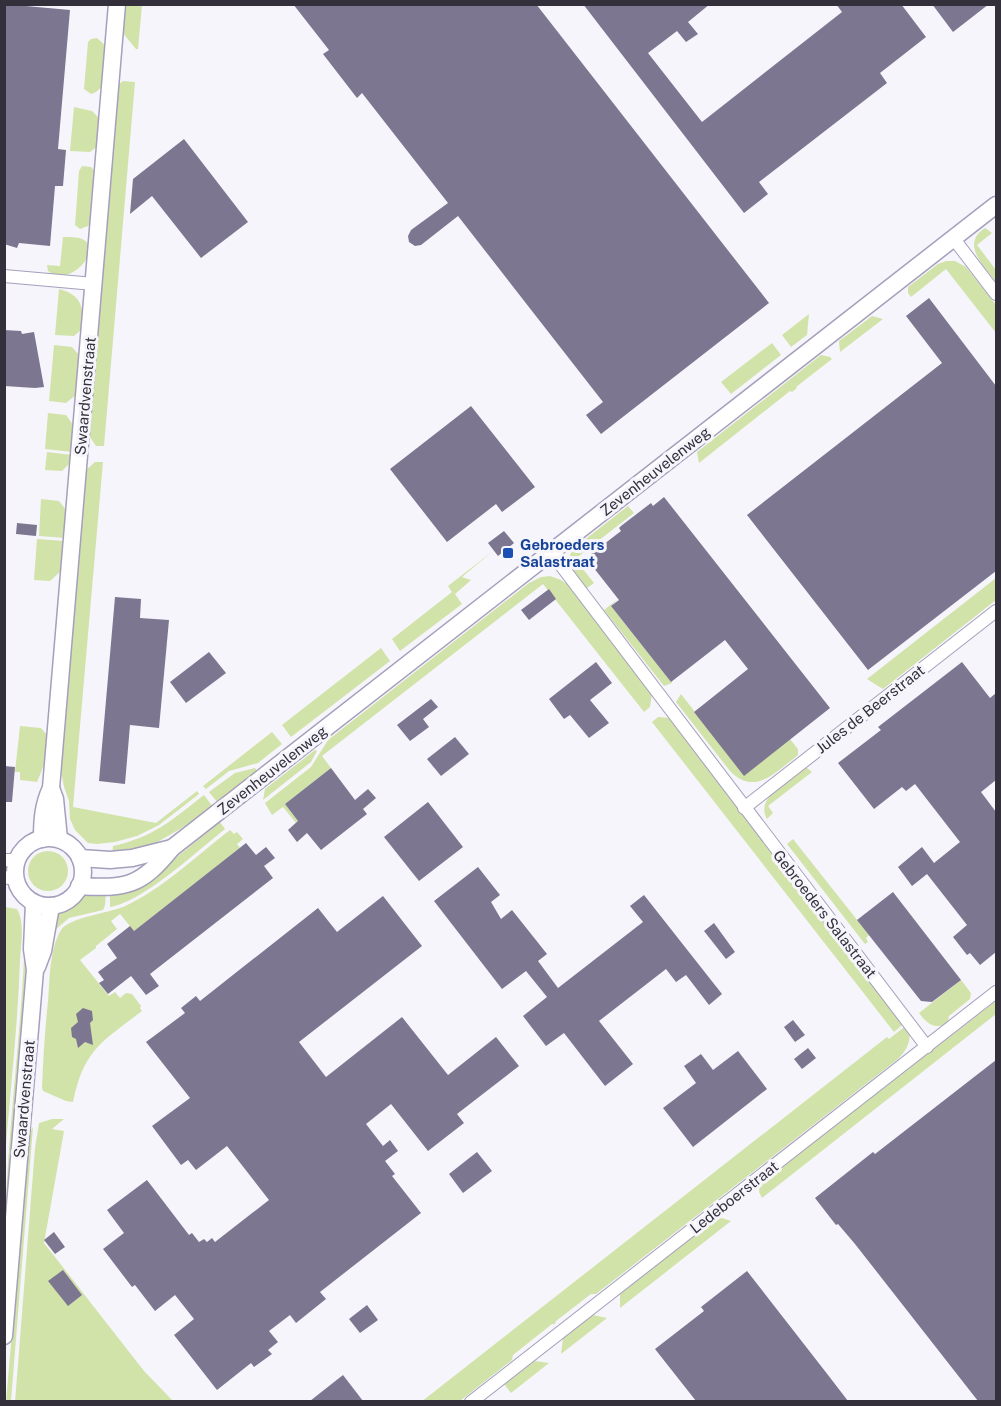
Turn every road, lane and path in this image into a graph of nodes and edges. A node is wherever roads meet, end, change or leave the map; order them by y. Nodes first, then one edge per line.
1 (117, 4) edge
2 (996, 205) edge
3 (954, 239) junction
4 (4, 276) edge
5 (94, 284) junction
6 (996, 294) edge
7 (551, 552) junction
8 (996, 611) edge
9 (744, 808) junction
10 (50, 839) junction
11 (172, 848) junction
12 (80, 858) junction
13 (10, 860) edge
14 (10, 878) edge
15 (80, 886) junction
16 (34, 903) junction
17 (51, 906) junction
18 (35, 970) junction
19 (996, 992) edge
20 (927, 1047) junction
21 (4, 1336) edge
22 (471, 1401) edge

1 - 5 street, Swaardvenstraat
2 - 3 street, Zevenheuvelenweg
3 - 6 street
3 - 7 street, Zevenheuvelenweg
4 - 5 street
5 - 10 street, Swaardvenstraat
7 - 9 street, Gebroeders Salastraat
7 - 11 street, Zevenheuvelenweg
8 - 9 street, Jules de Beerstraat
9 - 20 street, Gebroeders Salastraat
10 - 12 street
10 - 13 street
11 - 12 street, Zevenheuvelenweg
11 - 15 street, Zevenheuvelenweg
12 - 15 street
13 - 14 street
14 - 16 street
15 - 17 street
16 - 17 street
16 - 18 street, Swaardvenstraat
17 - 18 street, Swaardvenstraat
18 - 21 street, Swaardvenstraat
19 - 20 street, Ledeboerstraat
20 - 22 street, Ledeboerstraat

